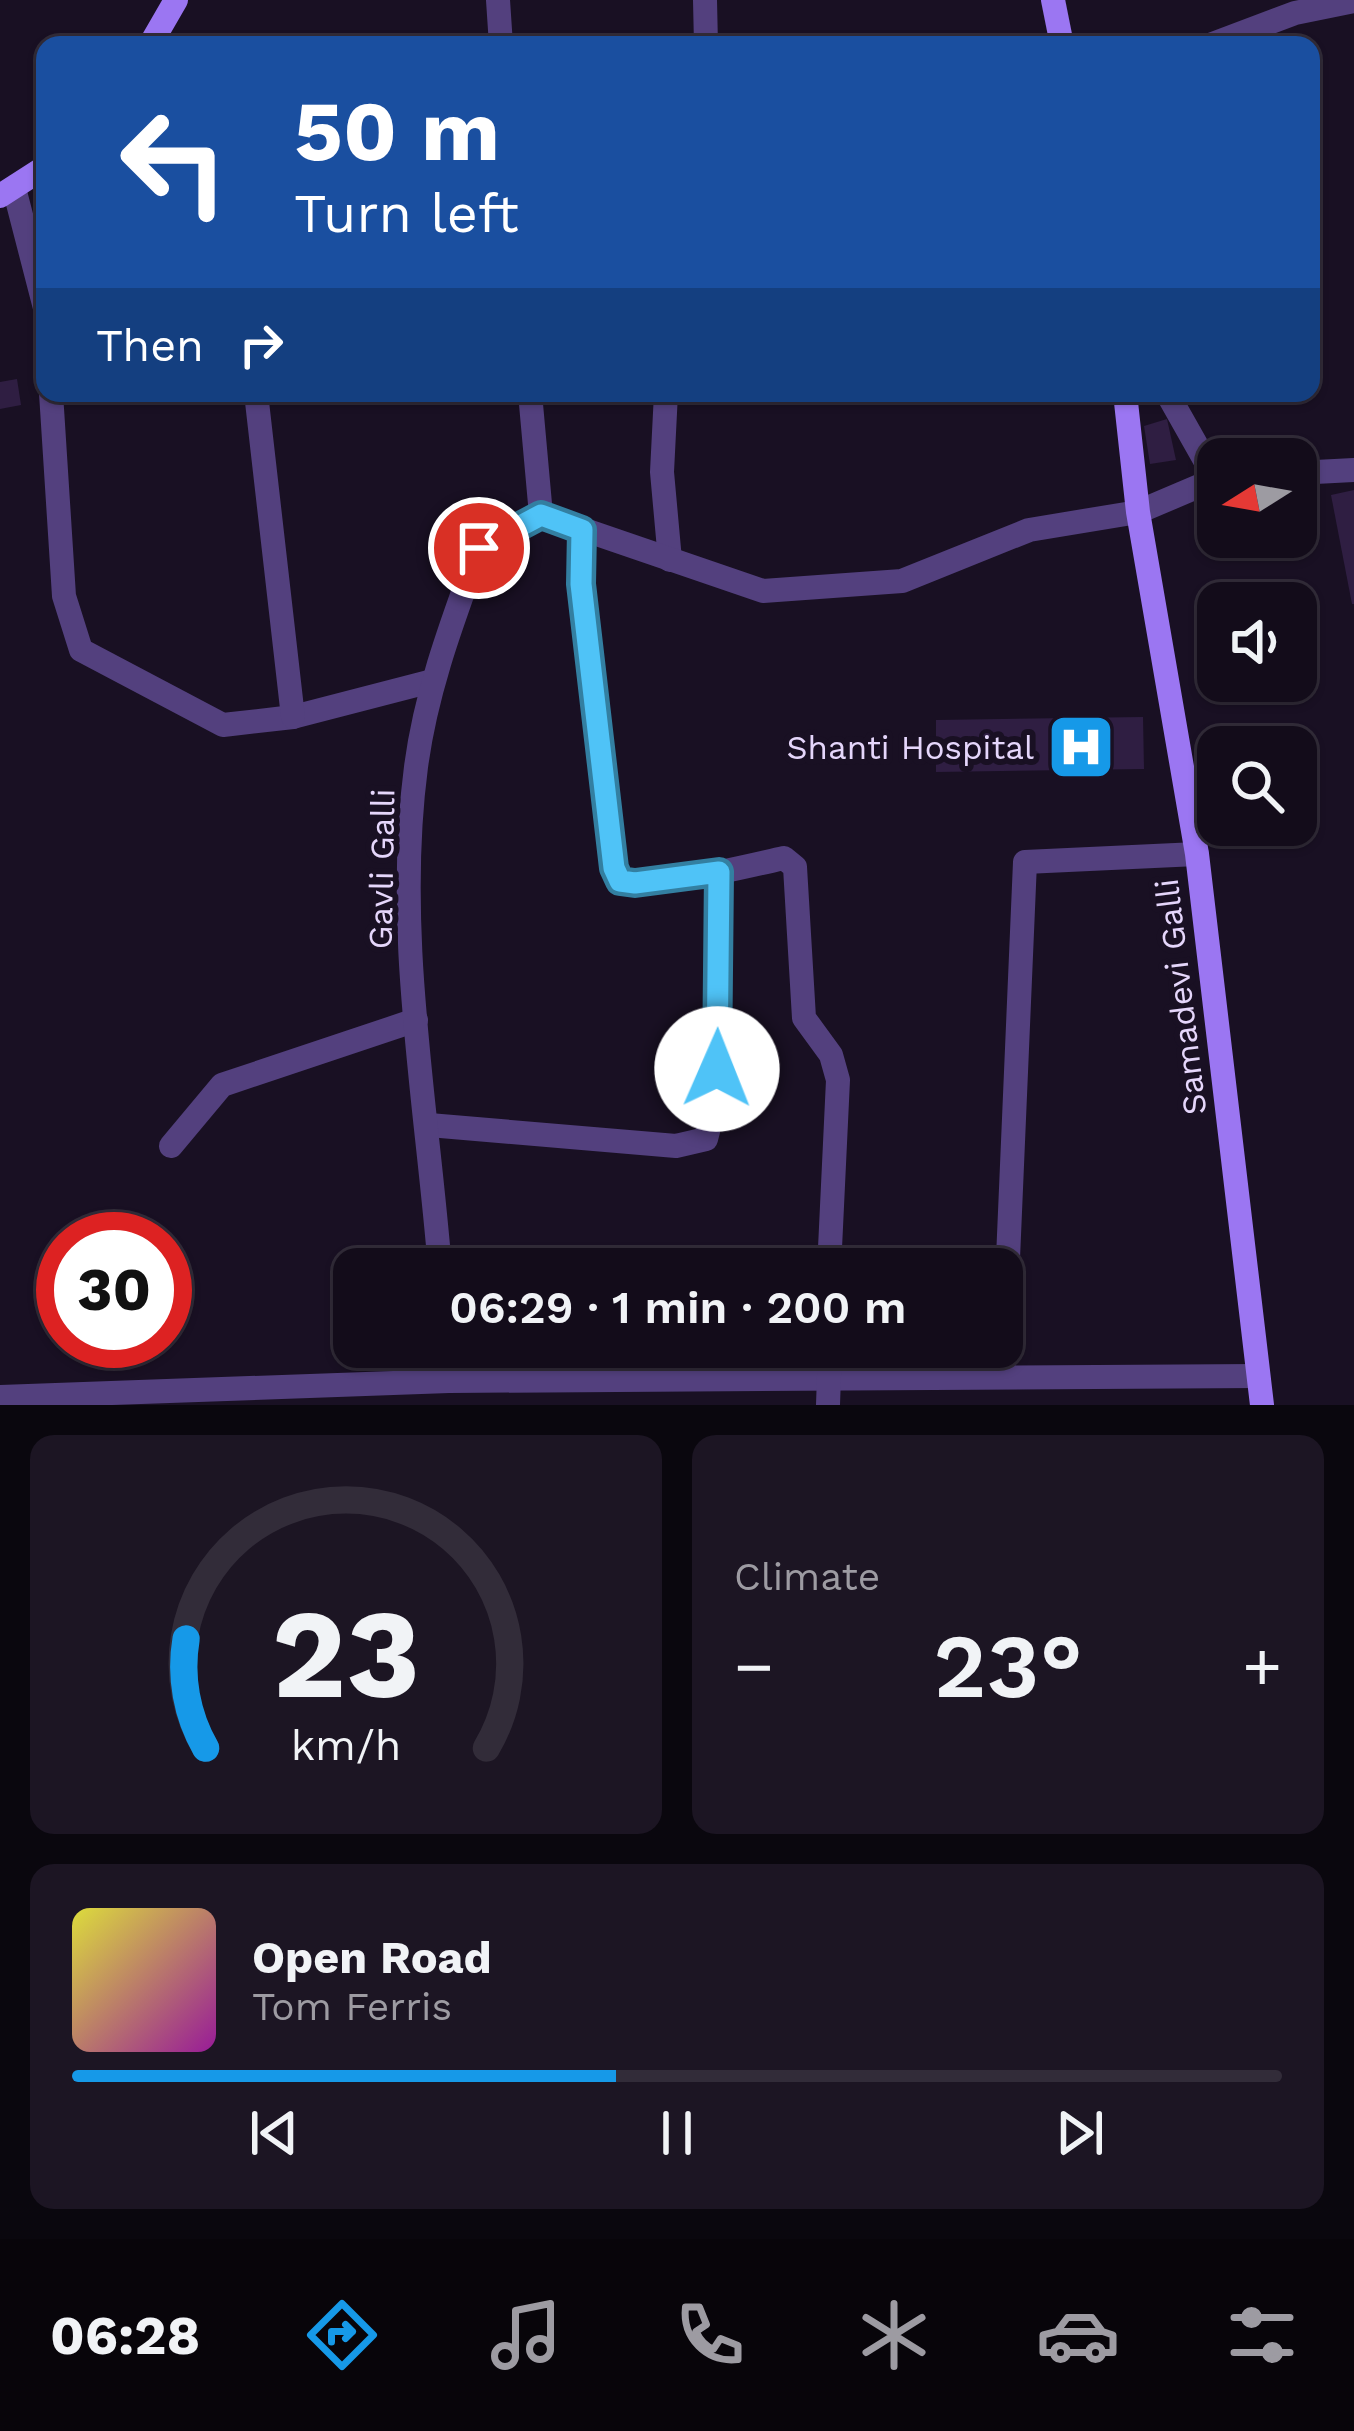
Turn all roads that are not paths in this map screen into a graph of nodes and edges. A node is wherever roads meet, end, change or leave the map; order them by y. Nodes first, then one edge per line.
1 (176, 0) edge
2 (498, 0) edge
3 (706, 0) edge
4 (1053, 0) edge
5 (1354, 1) edge
6 (155, 36) edge
7 (500, 36) edge
8 (706, 36) edge
9 (1060, 36) edge
10 (1234, 36) edge
11 (36, 173) edge
12 (7, 192) edge
13 (36, 280) edge
14 (52, 402) edge
15 (257, 402) edge
16 (531, 402) edge
17 (666, 402) edge
18 (1126, 402) edge
19 (1172, 402) edge
20 (1197, 445) edge
21 (1354, 470) edge
22 (1317, 472) edge
23 (1197, 486) edge
24 (1138, 512) junction
25 (541, 515) junction
26 (582, 530) junction
27 (670, 560) junction
28 (432, 681) junction
29 (293, 716) junction
30 (1196, 854) junction
31 (719, 872) junction
32 (416, 1020) junction
33 (429, 1125) junction
34 (171, 1146) dead end
35 (438, 1248) edge
36 (830, 1248) edge
37 (448, 1368) edge
38 (831, 1368) edge
39 (1003, 1375) junction
40 (1258, 1376) junction
41 (831, 1378) junction
42 (449, 1381) junction
43 (303, 1396) edge
44 (0, 1397) edge
45 (828, 1405) edge
46 (1262, 1405) edge

1 - 6 main road
2 - 7 street
3 - 8 street
4 - 9 main road
5 - 10 street
11 - 12 main road
12 - 13 street
14 - 29 street
15 - 29 street
16 - 25 street
17 - 27 street
18 - 24 main road, Samadevi Galli
19 - 20 street
21 - 22 street
23 - 24 street
24 - 27 street
24 - 30 main road, Samadevi Galli
25 - 26 street
25 - 28 street, Gavli Galli
26 - 27 street
26 - 31 street
28 - 29 street
28 - 32 street, Gavli Galli
30 - 39 street
30 - 40 main road, Samadevi Galli
31 - 33 street
31 - 36 street
32 - 33 street, Gavli Galli
32 - 34 street
33 - 35 street, Gavli Galli
37 - 42 street
38 - 41 street
39 - 40 street
39 - 41 street
40 - 46 main road, Samadevi Galli
41 - 42 street
41 - 45 street
42 - 43 street
43 - 44 street

